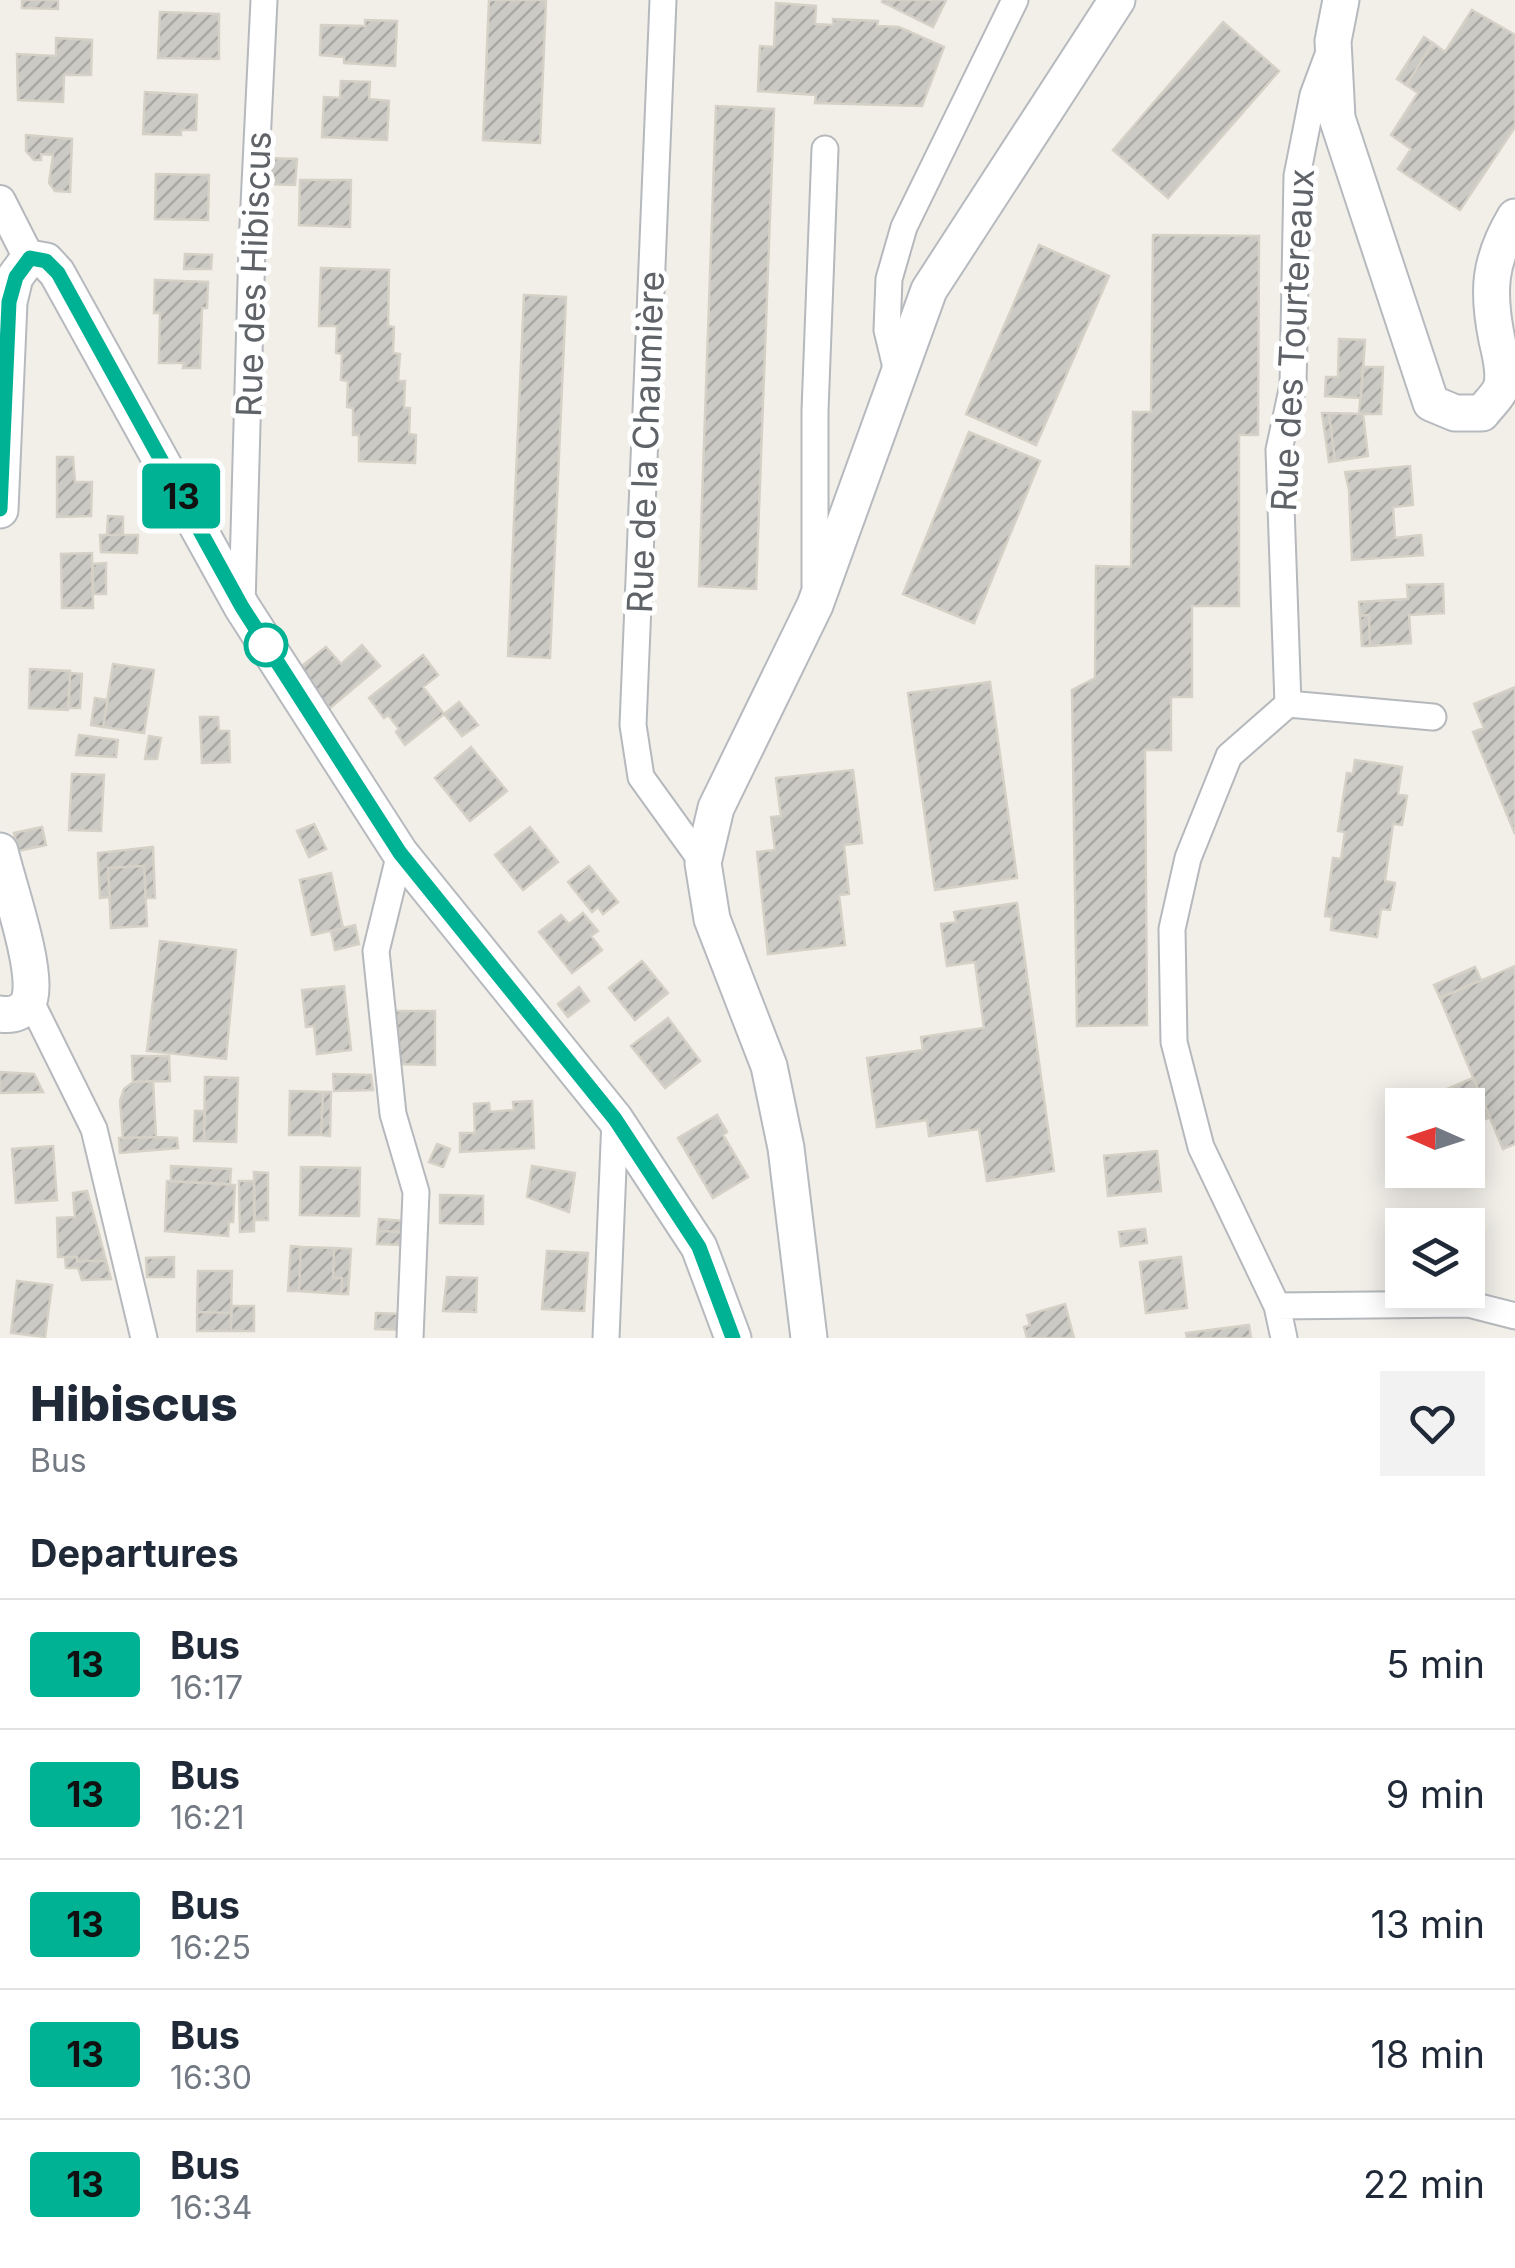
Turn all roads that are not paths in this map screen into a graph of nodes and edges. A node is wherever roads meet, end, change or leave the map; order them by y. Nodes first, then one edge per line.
1 (264, 0) edge
2 (662, 0) edge
3 (1014, 0) edge
4 (1117, 0) edge
5 (1341, 0) edge
6 (1333, 41) junction
7 (825, 149) dead end
8 (0, 201) edge
9 (1515, 217) edge
10 (30, 258) junction
11 (899, 378) junction
12 (0, 510) edge
13 (815, 605) junction
14 (242, 607) junction
15 (1288, 704) junction
16 (1433, 717) dead end
17 (0, 851) edge
18 (400, 853) junction
19 (703, 863) junction
20 (15, 1007) edge
21 (615, 1119) junction
22 (1276, 1306) junction
23 (1515, 1316) edge
24 (144, 1338) edge
25 (410, 1338) edge
26 (606, 1338) edge
27 (732, 1338) edge
28 (809, 1338) edge
29 (1284, 1338) edge

1 - 14 street, Rue des Hibiscus
2 - 19 street, Rue de la Chaumière
3 - 11 street
4 - 11 main road
5 - 6 main road
6 - 9 main road
6 - 15 street, Rue des Tourtereaux
7 - 13 street
8 - 10 street
10 - 12 main road
10 - 14 main road
11 - 13 main road
13 - 19 main road
14 - 18 main road
15 - 16 street
15 - 22 street
17 - 20 main road
18 - 21 main road
18 - 25 street
19 - 28 main road
20 - 24 street
21 - 26 street
21 - 27 main road
22 - 23 street
22 - 29 street

